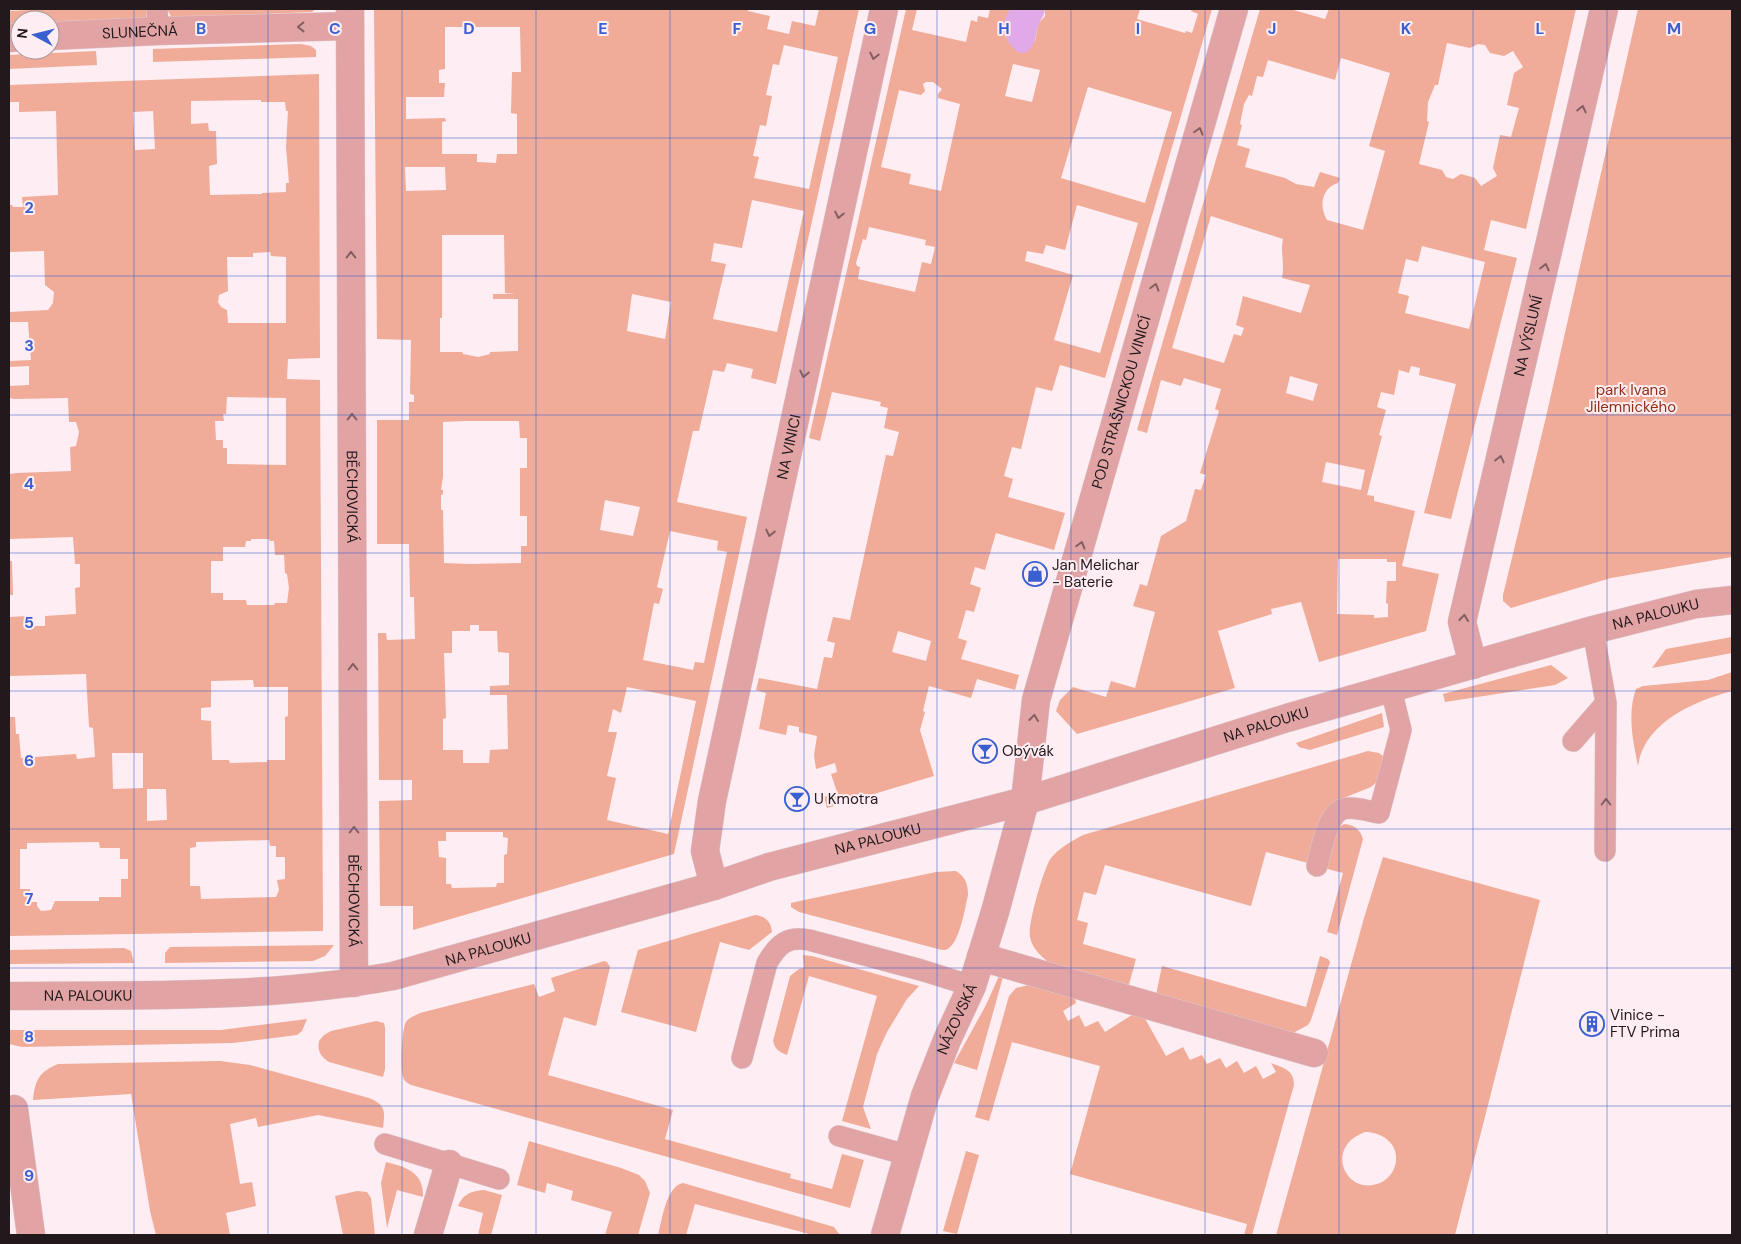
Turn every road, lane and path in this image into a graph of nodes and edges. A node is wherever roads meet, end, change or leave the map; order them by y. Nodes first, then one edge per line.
1 (884, 9) edge
2 (1234, 9) edge
3 (1604, 9) edge
4 (350, 17) edge
5 (158, 20) edge
6 (60, 35) edge
7 (1732, 600) edge
8 (1593, 630) junction
9 (1473, 665) junction
10 (1391, 688) junction
11 (1606, 703) junction
12 (1573, 741) dead end
13 (1025, 801) junction
14 (1605, 851) dead end
15 (1317, 866) dead end
16 (714, 886) junction
17 (981, 957) junction
18 (354, 984) junction
19 (972, 986) junction
20 (9, 996) edge
21 (1314, 1053) dead end
22 (742, 1058) dead end
23 (14, 1109) dead end
24 (840, 1136) dead end
25 (385, 1144) dead end
26 (907, 1155) junction
27 (449, 1164) junction
28 (499, 1180) dead end
29 (31, 1235) edge
30 (428, 1235) edge
31 (885, 1235) edge

1 -> 16 street, NA VINICI
13 -> 2 street, POD STRAŠNICKOU VINICÍ
9 -> 3 street, NA VÝSLUNÍ
4 -> 5 street, SLUNEČNÁ
18 -> 4 street, BĚCHOVICKÁ
5 - 6 street, SLUNEČNÁ
7 - 8 street, NA PALOUKU
8 - 9 street, NA PALOUKU
8 - 11 lane
9 - 10 street, NA PALOUKU
10 - 13 street, NA PALOUKU
10 - 15 lane
11 - 12 lane
14 -> 11 lane
13 - 16 street, NA PALOUKU
13 - 17 street, NÁZOVSKÁ
16 - 18 street, NA PALOUKU
17 - 19 street, NÁZOVSKÁ
17 - 21 street
18 - 20 street, NA PALOUKU
19 - 22 lane
19 - 26 street, NÁZOVSKÁ
23 - 29 street
24 - 26 lane
25 - 27 lane
26 - 31 street, NÁZOVSKÁ
27 - 28 lane
27 - 30 street

